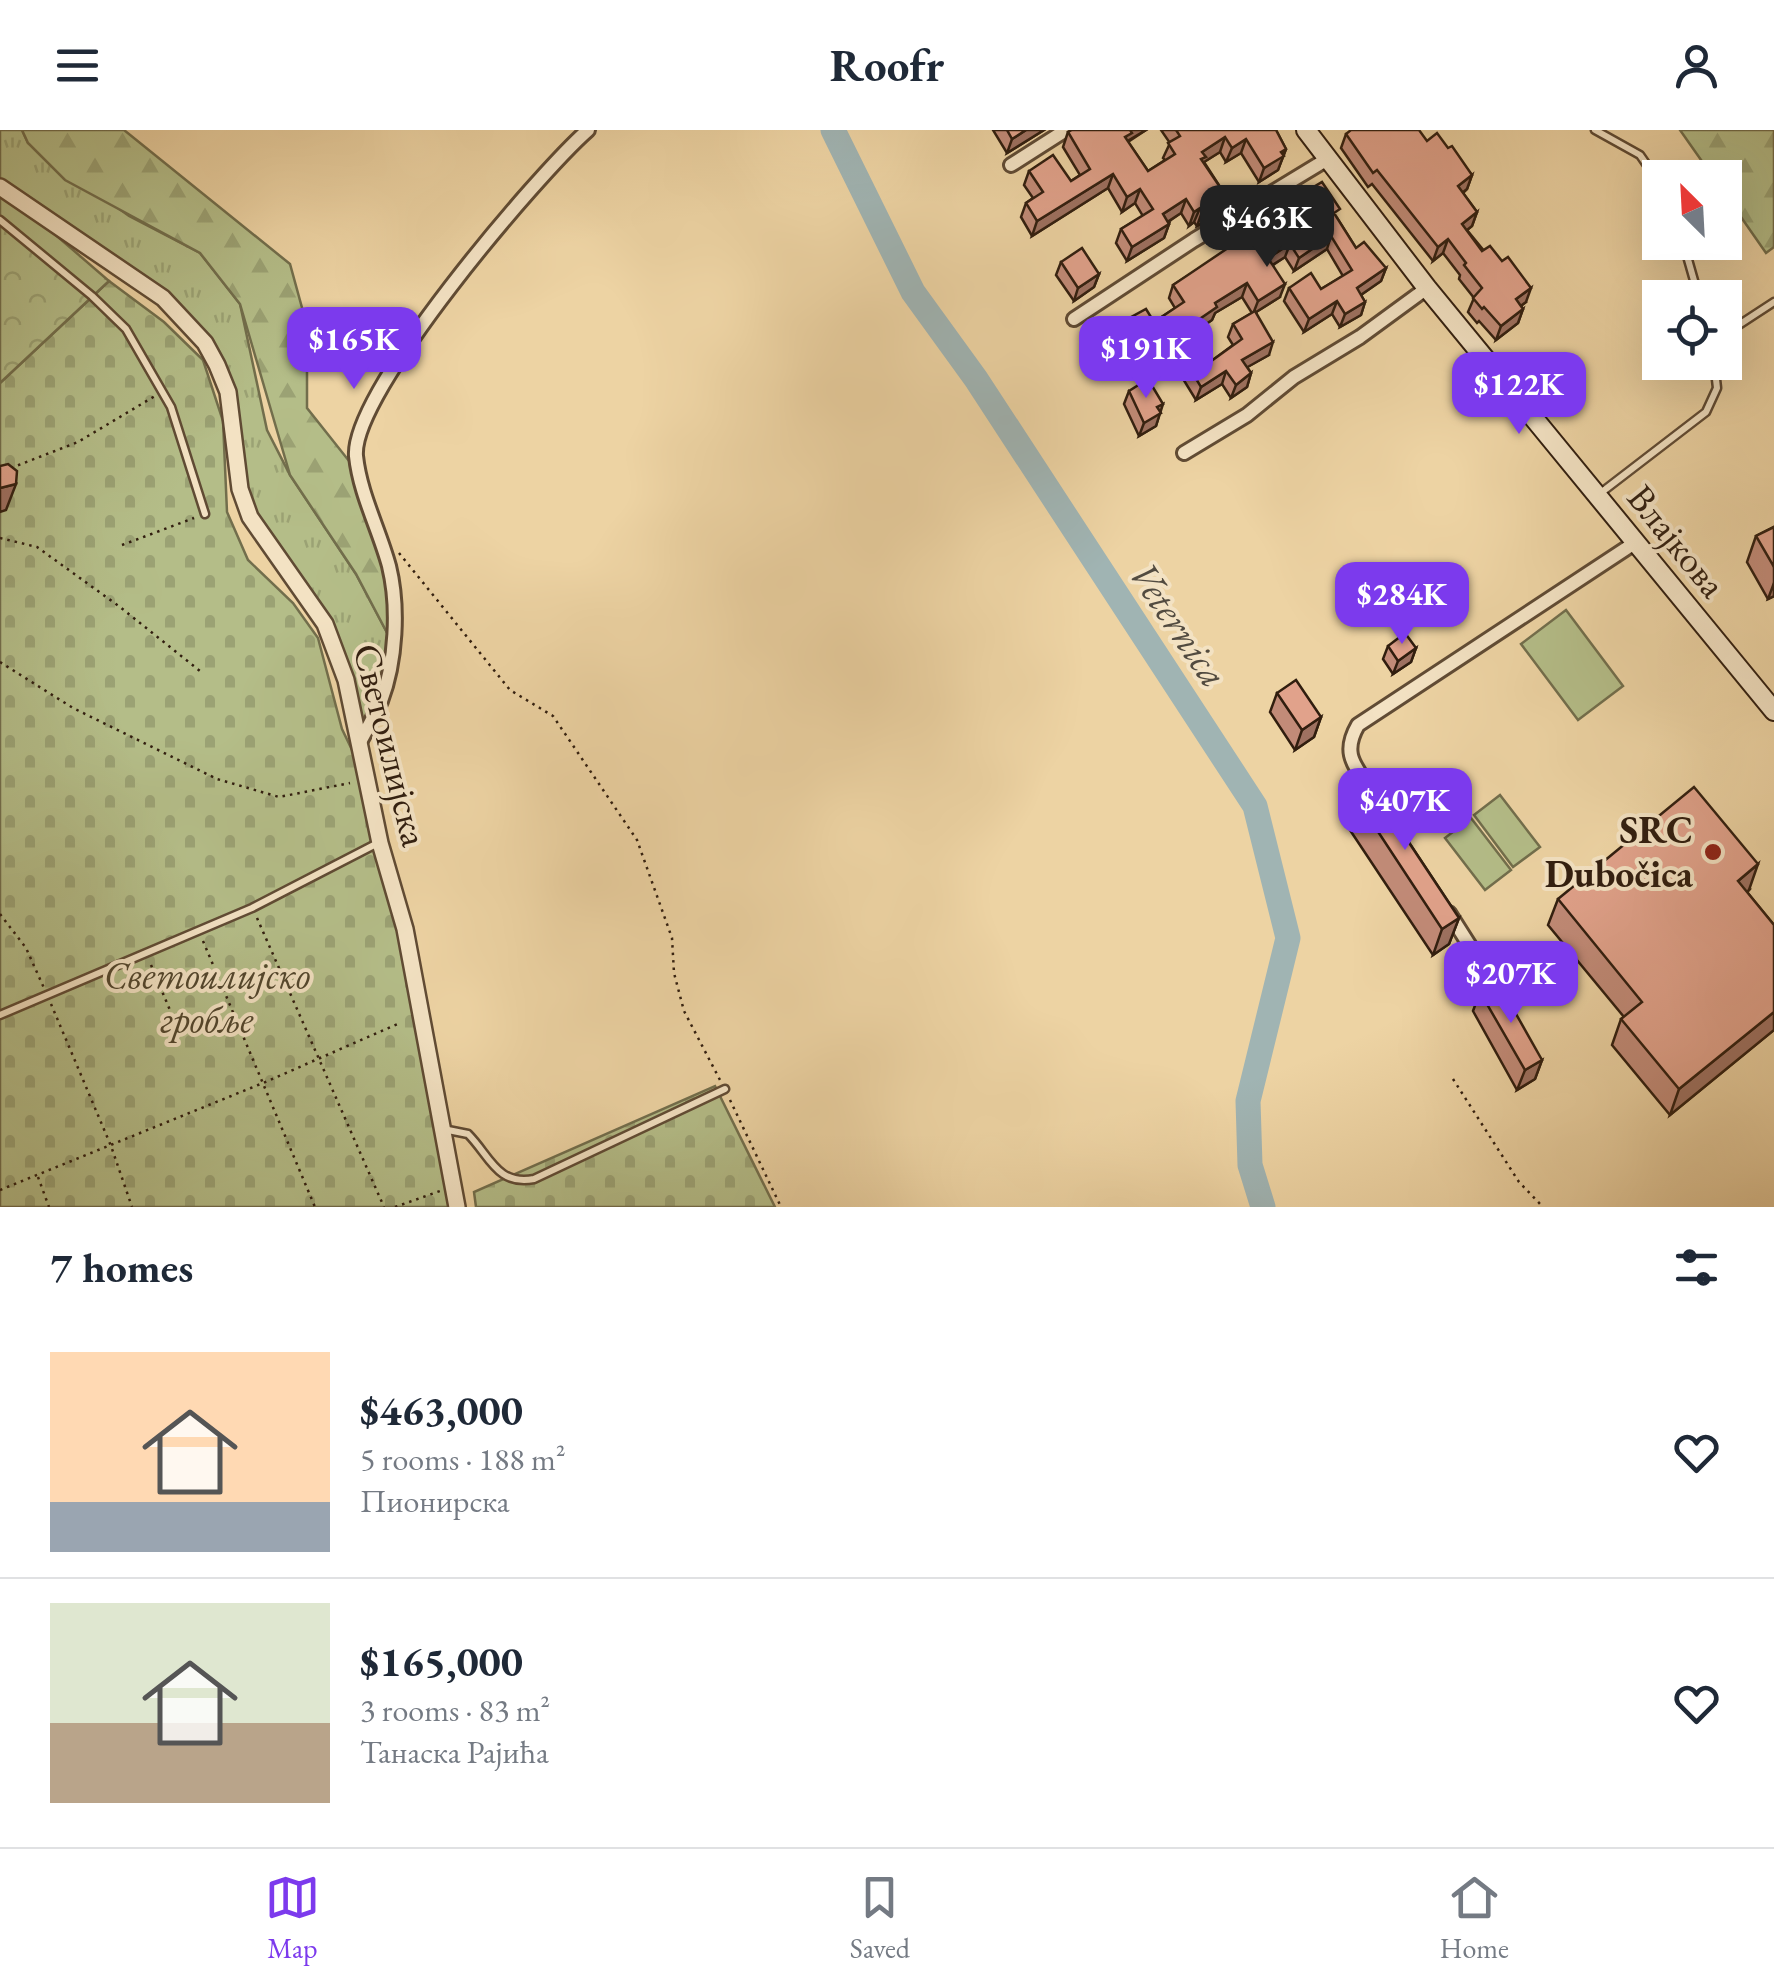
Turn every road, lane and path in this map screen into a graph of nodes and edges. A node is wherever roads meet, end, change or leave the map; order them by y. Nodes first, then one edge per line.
1 (588, 130) edge
2 (1066, 130) edge
3 (1306, 130) edge
4 (1595, 130) edge
5 (1328, 158) junction
6 (1643, 160) edge
7 (1011, 166) dead end
8 (0, 187) edge
9 (0, 220) edge
10 (1427, 288) junction
11 (1774, 302) edge
12 (1074, 319) dead end
13 (1742, 323) edge
14 (1716, 380) edge
15 (162, 391) junction
16 (1184, 453) dead end
17 (0, 472) edge
18 (1598, 494) junction
19 (205, 514) joint
20 (0, 538) edge
21 (1636, 542) junction
22 (392, 544) dead end
23 (122, 546) dead end
24 (0, 662) edge
25 (200, 671) dead end
26 (1772, 705) edge
27 (360, 742) junction
28 (366, 779) junction
29 (1379, 803) edge
30 (380, 842) junction
31 (1440, 899) edge
32 (252, 908) junction
33 (0, 914) edge
34 (199, 931) junction
35 (146, 954) junction
36 (1501, 996) edge
37 (48, 997) junction
38 (0, 1016) edge
39 (400, 1023) dead end
40 (180, 1034) dead end
41 (320, 1058) junction
42 (1453, 1078) dead end
43 (263, 1083) junction
44 (725, 1089) junction
45 (442, 1130) junction
46 (111, 1146) junction
47 (38, 1175) junction
48 (0, 1190) edge
49 (440, 1191) dead end
50 (49, 1207) edge
51 (132, 1207) edge
52 (315, 1207) edge
53 (384, 1207) edge
54 (395, 1207) edge
55 (457, 1207) edge
56 (781, 1207) edge
57 (1543, 1207) edge

1 - 27 street
2 - 7 street
3 - 5 main road, Влајкова
4 - 6 lane
5 - 10 main road, Влајкова
5 - 12 street
8 - 27 street, Светоилијска
9 - 15 lane
10 - 16 street
10 - 18 main road, Влајкова
11 - 13 lane
14 - 18 lane
15 - 17 path
15 - 19 lane
18 - 21 main road, Влајкова
19 - 23 path
20 - 25 path
21 - 26 main road, Влајкова
21 - 29 street
22 - 44 path
24 - 28 path
27 - 28 street, Светоилијска
28 - 30 street, Светоилијска
30 - 32 lane
30 - 45 street, Светоилијска
31 - 36 street
32 - 34 lane
32 - 41 path
33 - 37 path
34 - 35 lane
34 - 43 path
35 - 37 lane
35 - 40 path
37 - 38 lane
37 - 46 path
39 - 41 path
41 - 43 path
41 - 53 path
42 - 57 path
43 - 46 path
43 - 52 path
44 - 45 lane
44 - 56 path
45 - 55 street, Светоилијска
46 - 47 path
46 - 51 path
47 - 48 path
47 - 50 path
49 - 54 path

